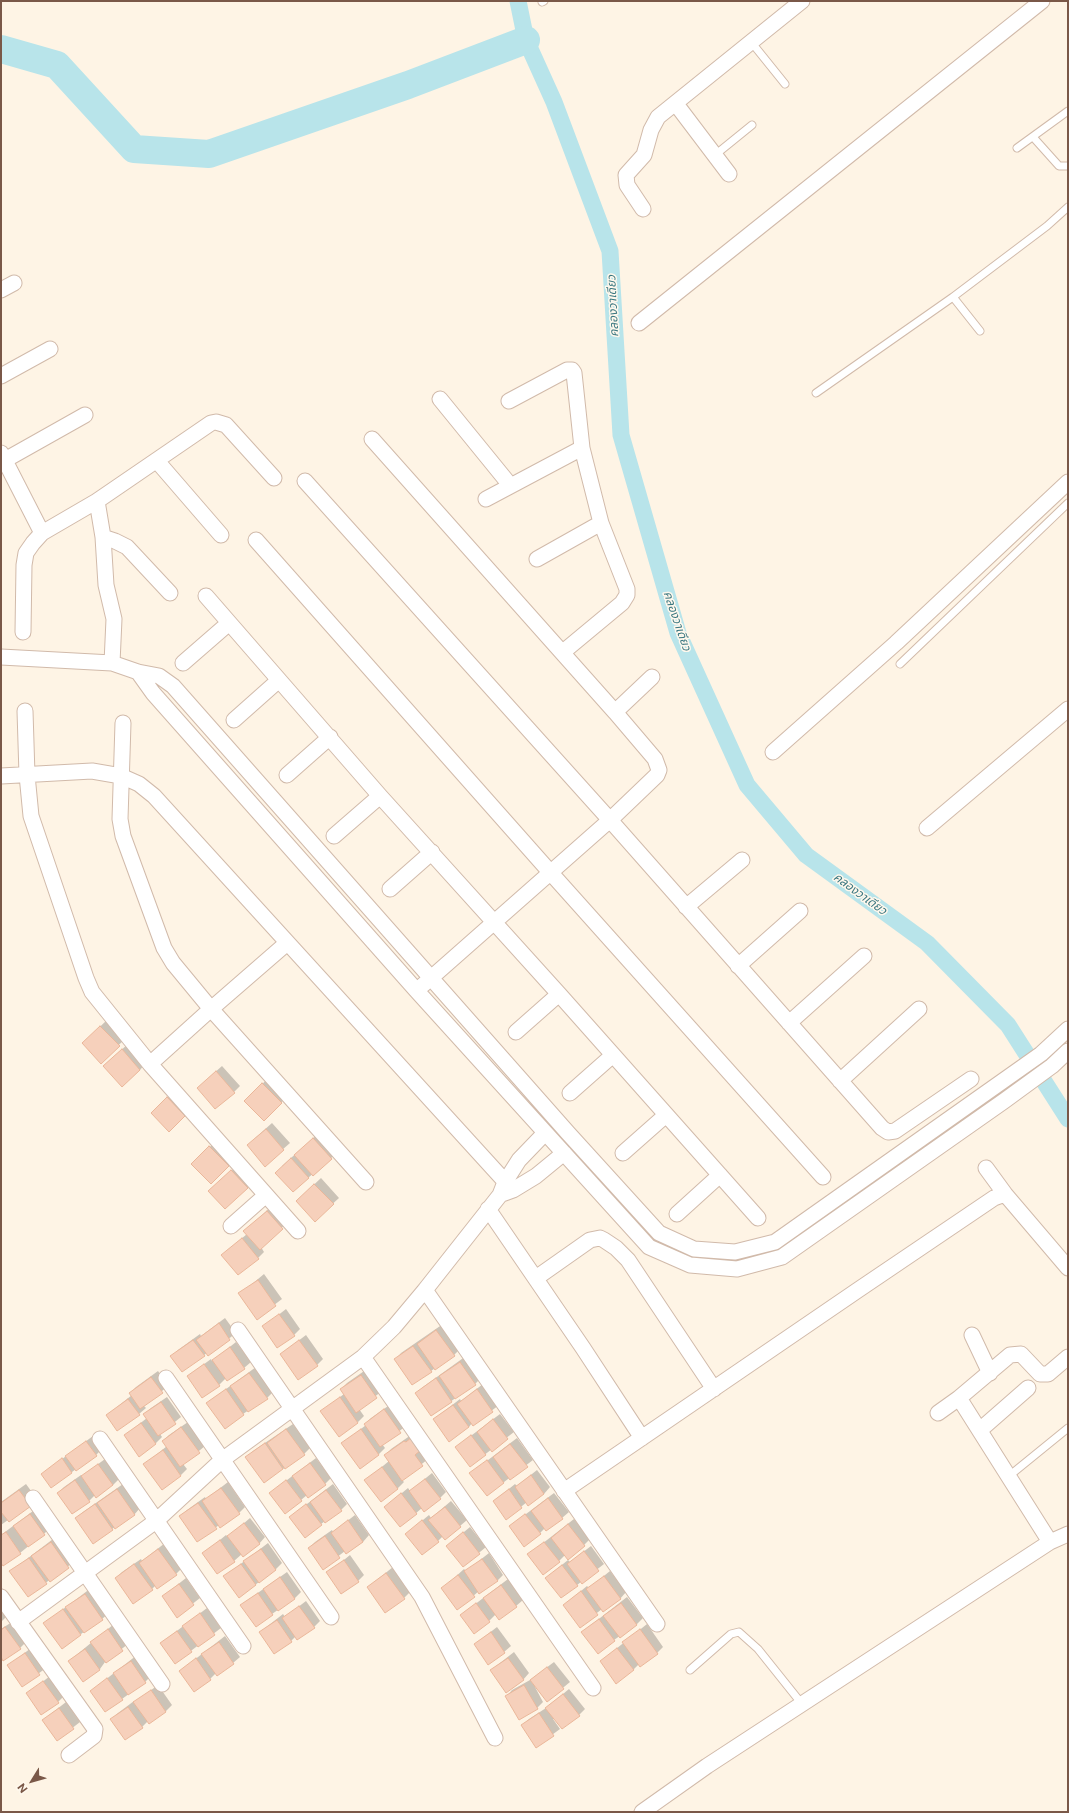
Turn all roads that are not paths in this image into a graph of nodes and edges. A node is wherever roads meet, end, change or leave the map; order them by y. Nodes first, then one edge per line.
1 (802, 1) edge
2 (1042, 1) edge
3 (752, 43) junction
4 (785, 84) dead end
5 (676, 104) junction
6 (1068, 112) edge
7 (752, 124) dead end
8 (1033, 137) junction
9 (1017, 148) dead end
10 (715, 155) junction
11 (1068, 166) edge
12 (729, 174) dead end
13 (643, 209) dead end
14 (1067, 209) edge
15 (953, 297) junction
16 (639, 323) dead end
17 (980, 331) dead end
18 (50, 349) dead end
19 (1, 376) edge
20 (816, 393) dead end
21 (440, 399) dead end
22 (509, 401) dead end
23 (85, 415) dead end
24 (372, 438) dead end
25 (582, 448) junction
26 (3, 456) edge
27 (157, 461) junction
28 (274, 478) dead end
29 (305, 481) dead end
30 (1068, 482) edge
31 (510, 485) junction
32 (486, 499) dead end
33 (97, 501) junction
34 (1068, 503) edge
35 (601, 523) junction
36 (42, 533) junction
37 (221, 535) dead end
38 (103, 537) junction
39 (256, 540) dead end
40 (537, 559) dead end
41 (170, 593) dead end
42 (206, 596) dead end
43 (229, 623) junction
44 (24, 632) dead end
45 (563, 652) junction
46 (6, 658) edge
47 (112, 663) junction
48 (183, 663) dead end
49 (900, 664) dead end
50 (138, 672) junction
51 (652, 677) dead end
52 (279, 680) junction
53 (1068, 709) edge
54 (25, 711) dead end
55 (615, 712) junction
56 (234, 720) dead end
57 (123, 723) dead end
58 (330, 737) junction
59 (773, 752) dead end
60 (27, 775) junction
61 (287, 775) dead end
62 (1, 776) edge
63 (121, 776) junction
64 (380, 796) junction
65 (610, 820) junction
66 (926, 828) dead end
67 (334, 836) dead end
68 (432, 852) junction
69 (742, 860) dead end
70 (550, 872) junction
71 (390, 889) dead end
72 (686, 908) junction
73 (800, 911) dead end
74 (494, 922) junction
75 (287, 943) junction
76 (864, 956) dead end
77 (738, 966) junction
78 (431, 978) junction
79 (416, 990) junction
80 (559, 994) junction
81 (211, 1009) junction
82 (919, 1009) dead end
83 (789, 1023) junction
84 (1068, 1029) edge
85 (516, 1032) dead end
86 (1068, 1051) edge
87 (613, 1054) junction
88 (1039, 1055) junction
89 (150, 1064) junction
90 (1049, 1068) junction
91 (971, 1079) dead end
92 (840, 1081) junction
93 (991, 1089) junction
94 (570, 1093) dead end
95 (1001, 1103) junction
96 (666, 1114) junction
97 (568, 1133) junction
98 (555, 1143) junction
99 (623, 1153) dead end
100 (986, 1168) dead end
101 (876, 1172) junction
102 (720, 1176) junction
103 (823, 1177) dead end
104 (366, 1182) dead end
105 (885, 1186) junction
106 (506, 1189) junction
107 (1004, 1194) junction
108 (266, 1195) junction
109 (488, 1209) junction
110 (677, 1214) dead end
111 (758, 1218) dead end
112 (231, 1226) dead end
113 (298, 1231) dead end
114 (1068, 1268) edge
115 (536, 1278) junction
116 (425, 1290) junction
117 (238, 1330) dead end
118 (972, 1335) dead end
119 (363, 1357) junction
120 (1068, 1357) edge
121 (990, 1373) junction
122 (166, 1378) dead end
123 (1028, 1388) dead end
124 (714, 1389) junction
125 (959, 1398) junction
126 (292, 1408) junction
127 (938, 1413) dead end
128 (1068, 1428) edge
129 (980, 1430) junction
130 (642, 1438) junction
131 (100, 1439) dead end
132 (222, 1460) junction
133 (1009, 1476) junction
134 (564, 1491) junction
135 (33, 1498) dead end
136 (156, 1521) junction
137 (1068, 1534) edge
138 (1050, 1542) junction
139 (85, 1573) junction
140 (1, 1597) edge
141 (331, 1617) dead end
142 (18, 1622) junction
143 (657, 1624) dead end
144 (243, 1646) dead end
145 (690, 1670) dead end
146 (162, 1684) dead end
147 (593, 1688) dead end
148 (802, 1704) junction
149 (495, 1738) dead end
150 (69, 1755) dead end
151 (642, 1812) edge

1 - 3 street
2 - 16 street
3 - 4 lane
3 - 5 street
5 - 10 street
5 - 13 street
6 - 8 lane
7 - 10 lane
8 - 9 lane
8 - 11 lane
10 - 12 street
14 - 15 lane
15 - 17 lane
15 - 20 lane
18 - 19 street
21 - 31 street
22 - 25 street
23 - 26 street
24 - 45 street
25 - 31 street
25 - 35 street
26 - 36 street
27 - 28 street
27 - 33 street
27 - 37 street
29 - 65 street
30 - 59 street
31 - 32 street
33 - 36 street
33 - 38 street
34 - 49 lane
35 - 40 street
35 - 45 street
36 - 44 street
38 - 41 street
38 - 47 street
39 - 70 street
42 - 43 street
43 - 48 street
43 - 52 street
45 - 55 street
46 - 47 street
47 - 50 street
50 - 78 street
50 - 79 street
51 - 55 street
52 - 56 street
52 - 58 street
53 - 66 street
54 - 60 street
55 - 65 street
57 - 63 street
58 - 61 street
58 - 64 street
60 - 62 street
60 - 63 street
60 - 89 street
63 - 75 street
63 - 81 street
64 - 67 street
64 - 68 street
65 - 70 street
65 - 72 street
68 - 71 street
68 - 74 street
69 - 72 street
70 - 74 street
70 - 103 street
72 - 77 street
73 - 77 street
74 - 78 street
74 - 80 street
75 - 81 street
75 - 106 street
76 - 83 street
77 - 83 street
78 - 79 street
78 - 97 street
79 - 98 street
80 - 85 street
80 - 87 street
81 - 89 street
81 - 104 street
82 - 92 street
83 - 92 street
84 - 88 street
86 - 90 street
87 - 94 street
87 - 96 street
88 - 90 street
88 - 93 street
89 - 108 street
90 - 95 street
91 - 92 street
93 - 95 street
93 - 101 street
95 - 105 street
96 - 99 street
96 - 102 street
97 - 98 street
97 - 101 street
98 - 105 street
98 - 106 street
98 - 106 street
100 - 107 street
101 - 105 street
102 - 110 street
102 - 111 street
106 - 109 street
107 - 114 street
107 - 124 street
108 - 112 street
108 - 113 street
109 - 115 street
109 - 116 street
115 - 124 street
115 - 130 street
116 - 119 street
116 - 134 street
117 - 126 street
118 - 121 street
119 - 126 street
119 - 147 street
120 - 121 street
121 - 125 street
122 - 132 street
123 - 129 street
124 - 130 street
125 - 127 street
125 - 129 street
126 - 132 street
126 - 149 street
128 - 133 lane
129 - 133 street
130 - 134 street
131 - 136 street
132 - 136 street
132 - 141 street
133 - 138 street
134 - 143 street
135 - 139 street
136 - 139 street
136 - 144 street
137 - 138 street
138 - 148 street
139 - 142 street
139 - 146 street
140 - 142 street
142 - 150 street
145 - 148 lane
148 - 151 street

